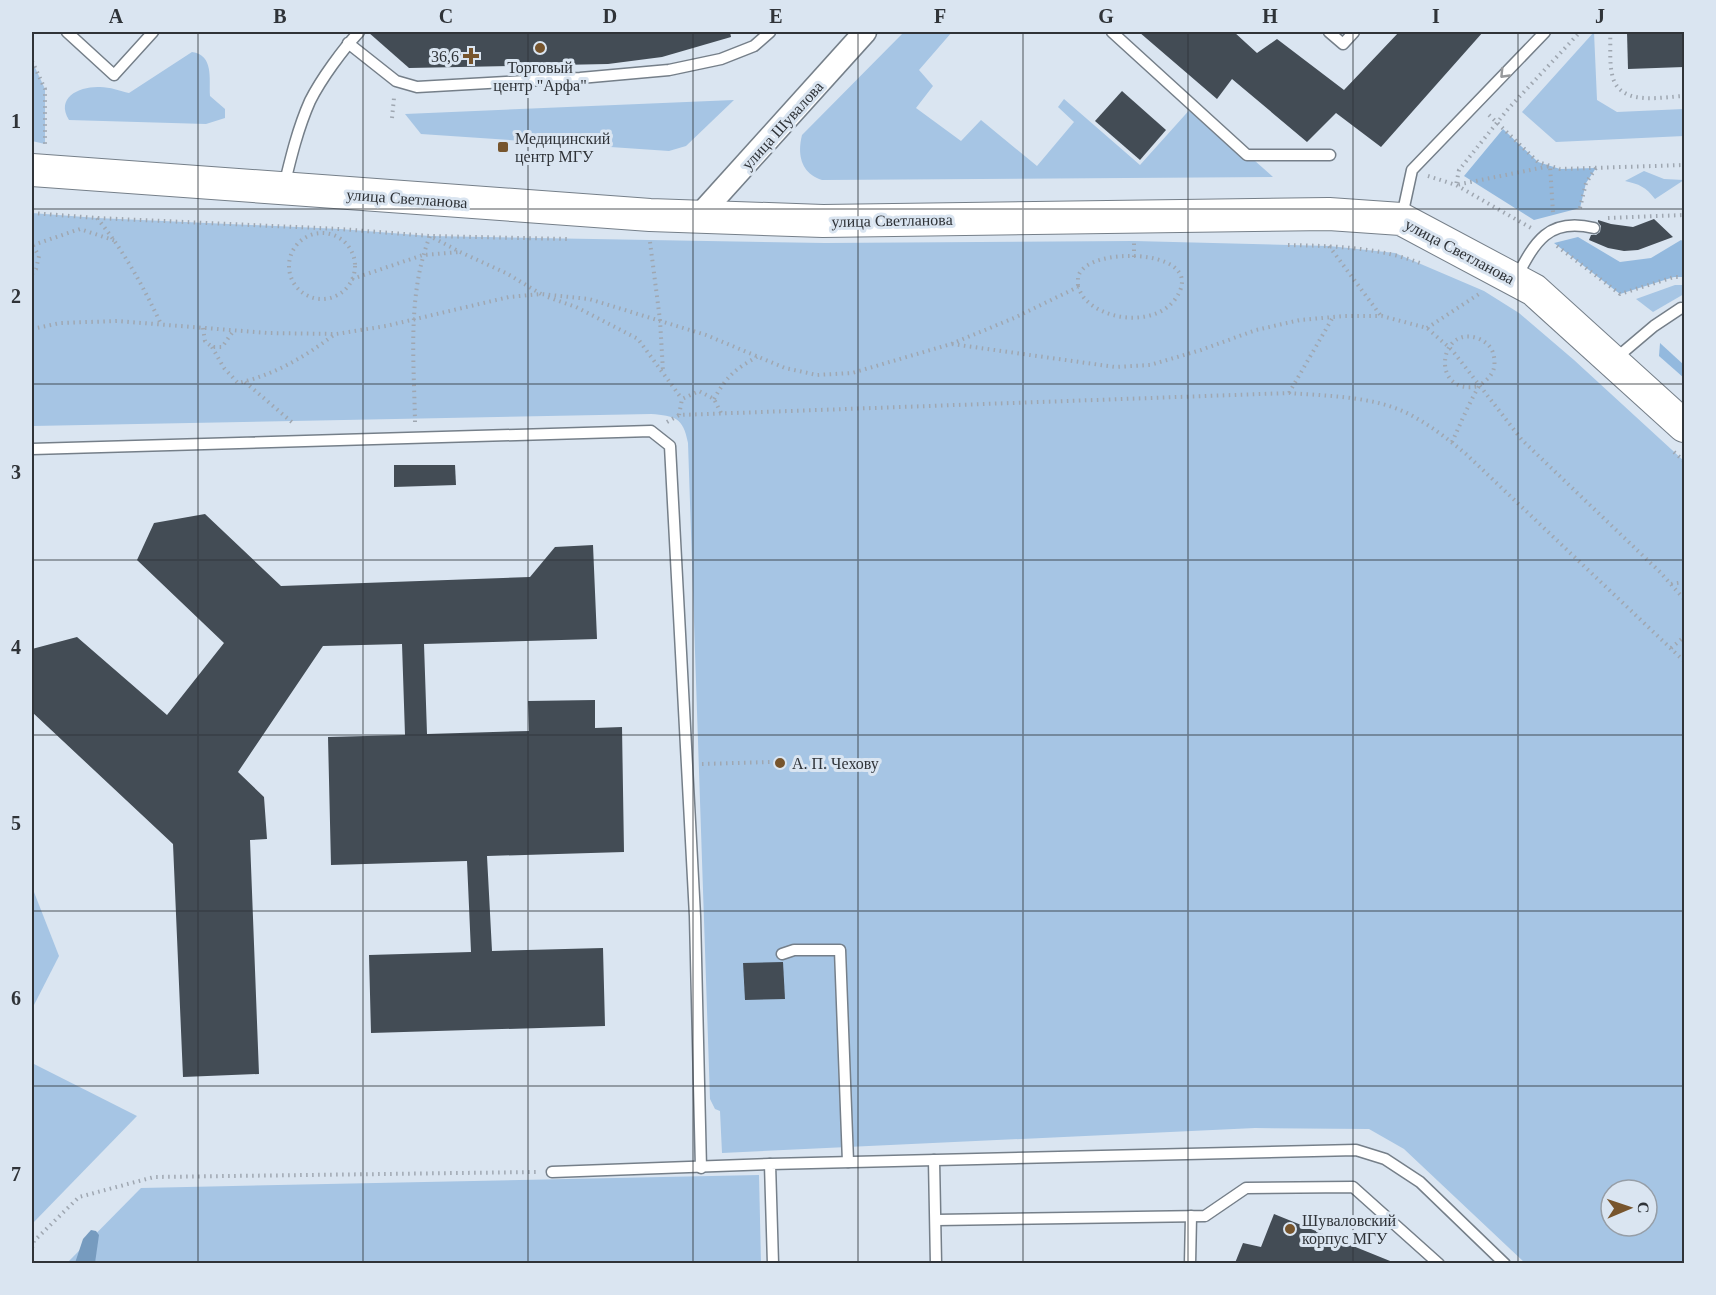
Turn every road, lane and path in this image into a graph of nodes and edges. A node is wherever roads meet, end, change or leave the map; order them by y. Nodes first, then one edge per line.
1 (67, 32) edge
2 (153, 32) edge
3 (358, 32) edge
4 (770, 32) edge
5 (865, 32) edge
6 (1112, 32) edge
7 (1329, 32) edge
8 (1354, 32) edge
9 (1545, 32) edge
10 (1580, 32) edge
11 (1610, 32) edge
12 (348, 44) junction
13 (32, 61) edge
14 (1684, 96) edge
15 (1477, 102) junction
16 (1497, 123) junction
17 (1330, 155) dead end
18 (38, 157) edge
19 (1684, 165) edge
20 (1550, 166) junction
21 (1596, 168) junction
22 (283, 189) junction
23 (1580, 208) junction
24 (1571, 210) dead end
25 (32, 213) edge
26 (1562, 213) dead end
27 (1588, 213) dead end
28 (1684, 215) edge
29 (698, 217) junction
30 (97, 218) junction
31 (1607, 218) dead end
32 (1401, 219) junction
33 (1594, 228) dead end
34 (323, 231) junction
35 (430, 236) junction
36 (569, 239) dead end
37 (638, 241) dead end
38 (650, 241) junction
39 (662, 241) dead end
40 (1122, 241) dead end
41 (117, 242) junction
42 (32, 244) edge
43 (1283, 245) dead end
44 (1329, 246) junction
45 (460, 252) junction
46 (423, 255) junction
47 (1134, 257) junction
48 (1426, 266) dead end
49 (32, 274) edge
50 (352, 279) junction
51 (1515, 279) junction
52 (1078, 287) junction
53 (1474, 287) dead end
54 (541, 294) junction
55 (1681, 308) dead end
56 (1382, 316) junction
57 (1334, 317) junction
58 (414, 319) junction
59 (660, 321) junction
60 (162, 324) junction
61 (203, 328) junction
62 (1427, 328) junction
63 (32, 329) edge
64 (234, 330) junction
65 (336, 334) junction
66 (951, 344) junction
67 (212, 347) junction
68 (1449, 348) junction
69 (758, 357) junction
70 (1614, 361) junction
71 (663, 372) junction
72 (244, 382) junction
73 (1479, 386) junction
74 (1289, 393) junction
75 (682, 399) junction
76 (714, 399) junction
77 (721, 413) junction
78 (679, 415) junction
79 (651, 431) junction
80 (1676, 436) edge
81 (415, 438) junction
82 (314, 441) junction
83 (1452, 442) junction
84 (32, 449) edge
85 (1684, 461) edge
86 (1684, 582) edge
87 (1671, 584) junction
88 (1684, 599) edge
89 (1684, 637) edge
90 (1671, 648) junction
91 (1684, 661) edge
92 (770, 762) dead end
93 (687, 764) junction
94 (782, 954) dead end
95 (934, 1160) junction
96 (848, 1162) junction
97 (770, 1164) junction
98 (701, 1168) junction
99 (552, 1172) joint
100 (1191, 1216) junction
101 (936, 1220) junction
102 (32, 1248) edge
103 (773, 1263) edge
104 (936, 1263) edge
105 (1190, 1263) edge
106 (1439, 1263) edge
107 (1505, 1263) edge

1 - 2 lane
3 - 12 lane
4 - 12 lane
5 - 29 street, улица Шувалова
6 - 17 lane
7 - 8 lane
9 -> 15 lane
10 - 16 path
11 - 14 path
12 - 22 lane
13 - 18 path
15 - 16 path
15 - 32 lane
16 - 20 path
16 - 20 path
18 - 22 street, улица Светланова
19 - 21 path
20 - 21 path
20 - 26 path
21 - 23 path
22 - 29 street, улица Светланова
23 - 24 path
23 - 27 path
25 - 30 path
28 - 31 path
29 - 32 street, улица Светланова
30 - 34 path
30 - 41 path
32 - 51 street, улица Светланова
33 - 51 lane
34 - 35 path
34 - 50 path
34 - 50 path
35 - 36 path
35 - 45 path
35 - 46 path
37 - 38 path
38 - 39 path
38 - 59 path
40 - 47 path
41 - 42 path
41 - 60 path
42 - 49 path
43 - 44 path
44 - 48 path
44 - 56 path
45 - 46 path
45 - 54 path
46 - 50 path
46 - 58 path
47 - 52 path
47 - 52 path
51 - 70 street, улица Светланова
52 - 66 path
53 - 62 path
54 - 58 path
54 - 59 path
54 - 71 path
55 - 70 lane
56 - 57 path
56 - 62 path
57 - 66 path
57 - 74 path
58 - 65 path
58 - 81 path
59 - 69 path
59 - 71 path
60 - 61 path
60 - 63 path
61 - 64 path
61 - 67 path
62 - 68 path
64 - 65 path
64 - 67 path
65 - 72 path
66 - 69 path
67 - 72 path
68 - 73 path
68 - 73 path
68 - 73 path
69 - 76 path
70 - 80 street, улица Светланова
71 - 75 path
72 - 82 path
73 - 83 path
73 - 87 path
74 - 77 path
74 - 83 path
75 - 76 path
75 - 78 path
76 - 77 path
77 - 78 path
78 - 79 path
79 - 81 lane
79 - 93 lane
80 - 85 path
81 - 82 lane
82 - 84 lane
83 - 90 path
86 - 87 path
87 - 88 path
89 - 90 path
90 - 91 path
92 - 93 path
93 - 98 lane
94 - 96 lane
95 - 96 lane
95 - 101 lane
95 - 107 lane
96 - 97 lane
97 - 98 lane
97 - 103 lane
98 - 99 lane
99 - 102 path
100 - 101 lane
100 - 105 lane
100 - 106 lane
101 - 104 lane

